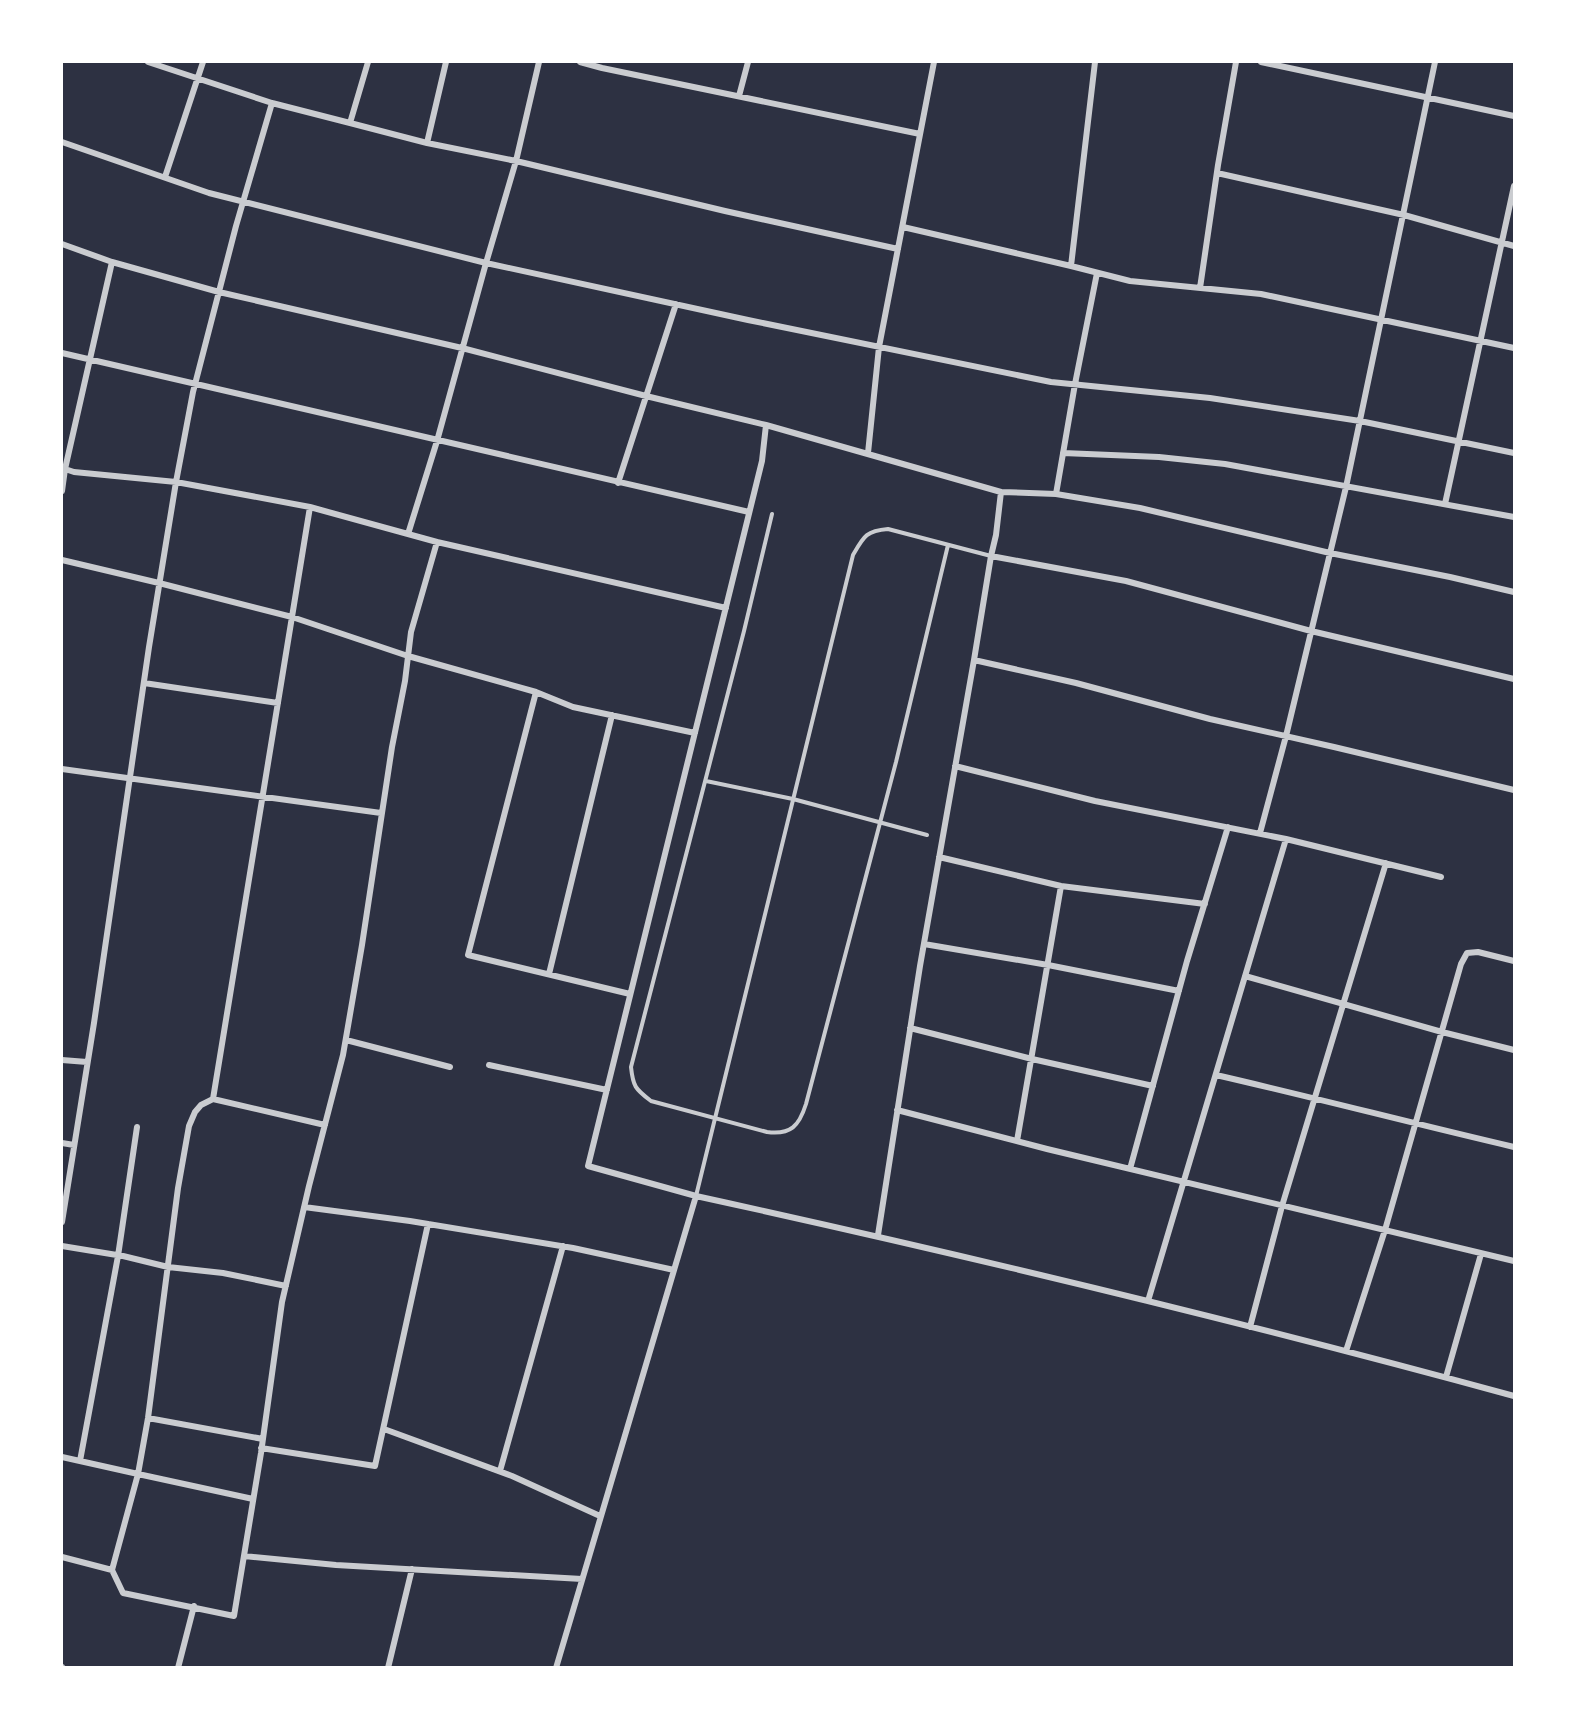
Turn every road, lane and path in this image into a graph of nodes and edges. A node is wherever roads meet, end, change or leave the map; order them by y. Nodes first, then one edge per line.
1 (148, 62) edge
2 (202, 62) edge
3 (368, 62) edge
4 (446, 62) edge
5 (540, 62) edge
6 (580, 62) edge
7 (748, 62) edge
8 (934, 62) edge
9 (1095, 62) edge
10 (1236, 62) edge
11 (1261, 62) edge
12 (1435, 62) edge
13 (197, 78) junction
14 (739, 96) junction
15 (1428, 97) junction
16 (272, 103) junction
17 (1515, 116) edge
18 (350, 123) junction
19 (920, 134) junction
20 (62, 142) edge
21 (427, 143) junction
22 (516, 161) junction
23 (1217, 173) junction
24 (165, 177) junction
25 (1515, 186) edge
26 (243, 202) junction
27 (1404, 215) junction
28 (903, 226) junction
29 (1503, 243) junction
30 (62, 244) edge
31 (1515, 246) edge
32 (898, 249) junction
33 (112, 262) junction
34 (486, 263) junction
35 (1071, 266) junction
36 (1097, 273) junction
37 (1200, 288) junction
38 (219, 292) junction
39 (676, 304) junction
40 (1380, 319) junction
41 (1482, 340) junction
42 (879, 347) junction
43 (462, 348) junction
44 (1515, 348) edge
45 (62, 353) edge
46 (90, 359) junction
47 (196, 383) junction
48 (1075, 384) junction
49 (646, 396) junction
50 (1360, 421) junction
51 (766, 424) junction
52 (436, 441) junction
53 (1460, 441) junction
54 (868, 453) junction
55 (1063, 453) junction
56 (1515, 453) edge
57 (63, 468) edge
58 (176, 482) junction
59 (618, 483) junction
60 (1346, 487) junction
61 (62, 491) edge
62 (1001, 492) junction
63 (1056, 494) junction
64 (1444, 504) junction
65 (310, 507) junction
66 (749, 512) junction
67 (772, 514) dead end
68 (1515, 517) edge
69 (408, 534) junction
70 (436, 542) junction
71 (948, 545) junction
72 (1330, 553) junction
73 (990, 556) junction
74 (62, 560) edge
75 (159, 583) junction
76 (1515, 592) edge
77 (726, 608) junction
78 (292, 617) junction
79 (1311, 632) junction
80 (408, 656) junction
81 (974, 660) junction
82 (1515, 679) edge
83 (144, 683) junction
84 (536, 692) junction
85 (278, 703) junction
86 (612, 715) junction
87 (695, 733) junction
88 (1286, 736) junction
89 (955, 766) junction
90 (62, 769) edge
91 (130, 778) junction
92 (706, 781) junction
93 (1515, 790) edge
94 (263, 797) junction
95 (793, 799) junction
96 (381, 813) junction
97 (880, 822) junction
98 (1228, 827) junction
99 (1260, 834) junction
100 (927, 835) dead end
101 (1286, 838) junction
102 (939, 857) junction
103 (1386, 863) junction
104 (1441, 877) dead end
105 (1061, 886) junction
106 (1205, 904) junction
107 (924, 944) junction
108 (1515, 961) edge
109 (1048, 965) junction
110 (549, 975) junction
111 (1245, 976) junction
112 (1179, 991) junction
113 (630, 994) junction
114 (1344, 1005) junction
115 (910, 1028) junction
116 (1442, 1032) junction
117 (346, 1040) junction
118 (1515, 1050) edge
119 (1032, 1059) junction
120 (62, 1060) edge
121 (87, 1062) junction
122 (489, 1065) dead end
123 (450, 1067) dead end
124 (1216, 1076) junction
125 (1153, 1086) junction
126 (607, 1090) junction
127 (1316, 1098) junction
128 (213, 1099) junction
129 (897, 1110) junction
130 (715, 1117) junction
131 (1416, 1124) junction
132 (325, 1125) junction
133 (137, 1127) dead end
134 (1017, 1141) junction
135 (62, 1143) edge
136 (74, 1145) junction
137 (1515, 1147) edge
138 (1130, 1169) junction
139 (1184, 1182) junction
140 (696, 1196) junction
141 (1282, 1206) junction
142 (304, 1207) junction
143 (62, 1222) edge
144 (428, 1224) junction
145 (1385, 1230) junction
146 (878, 1235) junction
147 (62, 1246) edge
148 (563, 1246) junction
149 (1482, 1254) junction
150 (118, 1256) junction
151 (1515, 1262) edge
152 (168, 1267) junction
153 (674, 1270) junction
154 (286, 1286) junction
155 (1148, 1301) junction
156 (1250, 1327) junction
157 (1346, 1351) junction
158 (1446, 1377) junction
159 (1515, 1396) edge
160 (148, 1418) junction
161 (384, 1429) junction
162 (263, 1439) junction
163 (261, 1448) junction
164 (62, 1457) edge
165 (80, 1461) junction
166 (500, 1471) junction
167 (138, 1474) junction
168 (253, 1499) junction
169 (600, 1516) junction
170 (244, 1556) junction
171 (62, 1557) edge
172 (112, 1569) junction
173 (412, 1569) junction
174 (582, 1579) junction
175 (194, 1606) junction
176 (178, 1668) edge
177 (388, 1668) edge
178 (555, 1668) edge

1 - 13 street
2 - 13 street
3 - 18 street
4 - 21 street
5 - 22 street
6 - 14 street
7 - 14 street
8 - 19 street
9 - 35 street
10 - 23 street
11 - 15 street
12 - 15 street
13 - 16 street
13 - 24 street
14 - 19 street
15 - 17 street
15 - 27 street
16 - 18 street
16 - 26 street
18 - 21 street
19 - 28 street
20 - 24 street
21 - 22 street
22 - 32 street
22 - 34 street
23 - 27 street
23 - 37 street
24 - 26 street
25 - 29 street
26 - 34 street
26 - 38 street
27 - 29 street
27 - 40 street
28 - 32 street
28 - 35 street
29 - 31 street
29 - 41 street
30 - 33 street
32 - 42 street
33 - 38 street
33 - 46 street
34 - 39 street
34 - 43 street
35 - 36 street
36 - 37 street
36 - 48 street
37 - 40 street
38 - 43 street
38 - 47 street
39 - 42 street
39 - 49 street
40 - 41 street
40 - 50 street
41 - 44 street
41 - 53 street
42 - 48 street
42 - 54 street
43 - 49 street
43 - 52 street
45 - 46 street
46 - 47 street
46 - 57 street
47 - 52 street
47 - 58 street
48 - 50 street
48 - 55 street
49 - 51 street
49 - 59 street
50 - 53 street
50 - 60 street
51 - 54 street
51 - 66 street
52 - 59 street
52 - 69 street
53 - 56 street
53 - 64 street
54 - 62 street
55 - 60 street
55 - 63 street
57 - 58 street
57 - 61 street
58 - 65 street
58 - 75 street
59 - 66 street
60 - 64 street
60 - 72 street
62 - 63 street
62 - 73 street
63 - 72 street
64 - 68 street
65 - 69 street
65 - 78 street
66 - 77 street
67 - 92 lane
69 - 70 street
70 - 77 street
70 - 80 street
71 - 73 lane
71 - 95 lane
71 - 97 lane
72 - 76 street
72 - 79 street
73 - 79 street
73 - 81 street
74 - 75 street
75 - 78 street
75 - 83 street
77 - 87 street
78 - 80 street
78 - 85 street
79 - 82 street
79 - 88 street
80 - 84 street
80 - 96 street
81 - 88 street
81 - 89 street
83 - 85 street
83 - 91 street
84 - 86 street
84 - 110 street
85 - 94 street
86 - 87 street
86 - 110 street
87 - 113 street
88 - 93 street
88 - 99 street
89 - 98 street
89 - 102 street
90 - 91 street
91 - 94 street
91 - 121 street
92 - 95 lane
92 - 130 lane
94 - 96 street
94 - 128 street
95 - 97 lane
95 - 130 lane
96 - 117 street
97 - 100 lane
97 - 130 lane
98 - 99 street
98 - 106 street
99 - 101 street
101 - 103 street
101 - 111 street
102 - 105 street
102 - 107 street
103 - 104 street
103 - 114 street
105 - 106 street
105 - 109 street
106 - 112 street
107 - 109 street
107 - 115 street
108 - 116 street
109 - 112 street
109 - 119 street
110 - 113 street
111 - 114 street
111 - 124 street
112 - 125 street
113 - 126 street
114 - 116 street
114 - 127 street
115 - 119 street
115 - 129 street
116 - 118 street
116 - 131 street
117 - 123 street
117 - 132 street
119 - 125 street
119 - 134 street
120 - 121 street
121 - 136 street
122 - 126 street
124 - 127 street
124 - 139 street
125 - 138 street
126 - 140 street
127 - 131 street
127 - 141 street
128 - 132 street
128 - 152 street
129 - 134 street
129 - 146 street
130 - 140 lane
131 - 137 street
131 - 145 street
132 - 142 street
133 - 150 street
134 - 138 street
135 - 136 street
136 - 143 street
138 - 139 street
139 - 141 street
139 - 155 street
140 - 146 street
140 - 153 street
141 - 145 street
141 - 156 street
142 - 144 street
142 - 154 street
144 - 148 street
144 - 161 street
145 - 149 street
145 - 157 street
146 - 155 street
147 - 150 street
148 - 153 street
148 - 166 street
149 - 151 street
149 - 158 street
150 - 152 street
150 - 165 street
152 - 154 street
152 - 160 street
153 - 169 street
154 - 162 street
155 - 156 street
156 - 157 street
157 - 158 street
158 - 159 street
160 - 162 street
160 - 167 street
161 - 163 street
161 - 166 street
162 - 163 street
163 - 168 street
164 - 165 street
165 - 167 street
166 - 169 street
167 - 168 street
167 - 172 street
168 - 170 street
169 - 174 street
170 - 173 street
170 - 175 street
171 - 172 street
172 - 175 street
173 - 174 street
173 - 177 street
174 - 178 street
175 - 176 street

